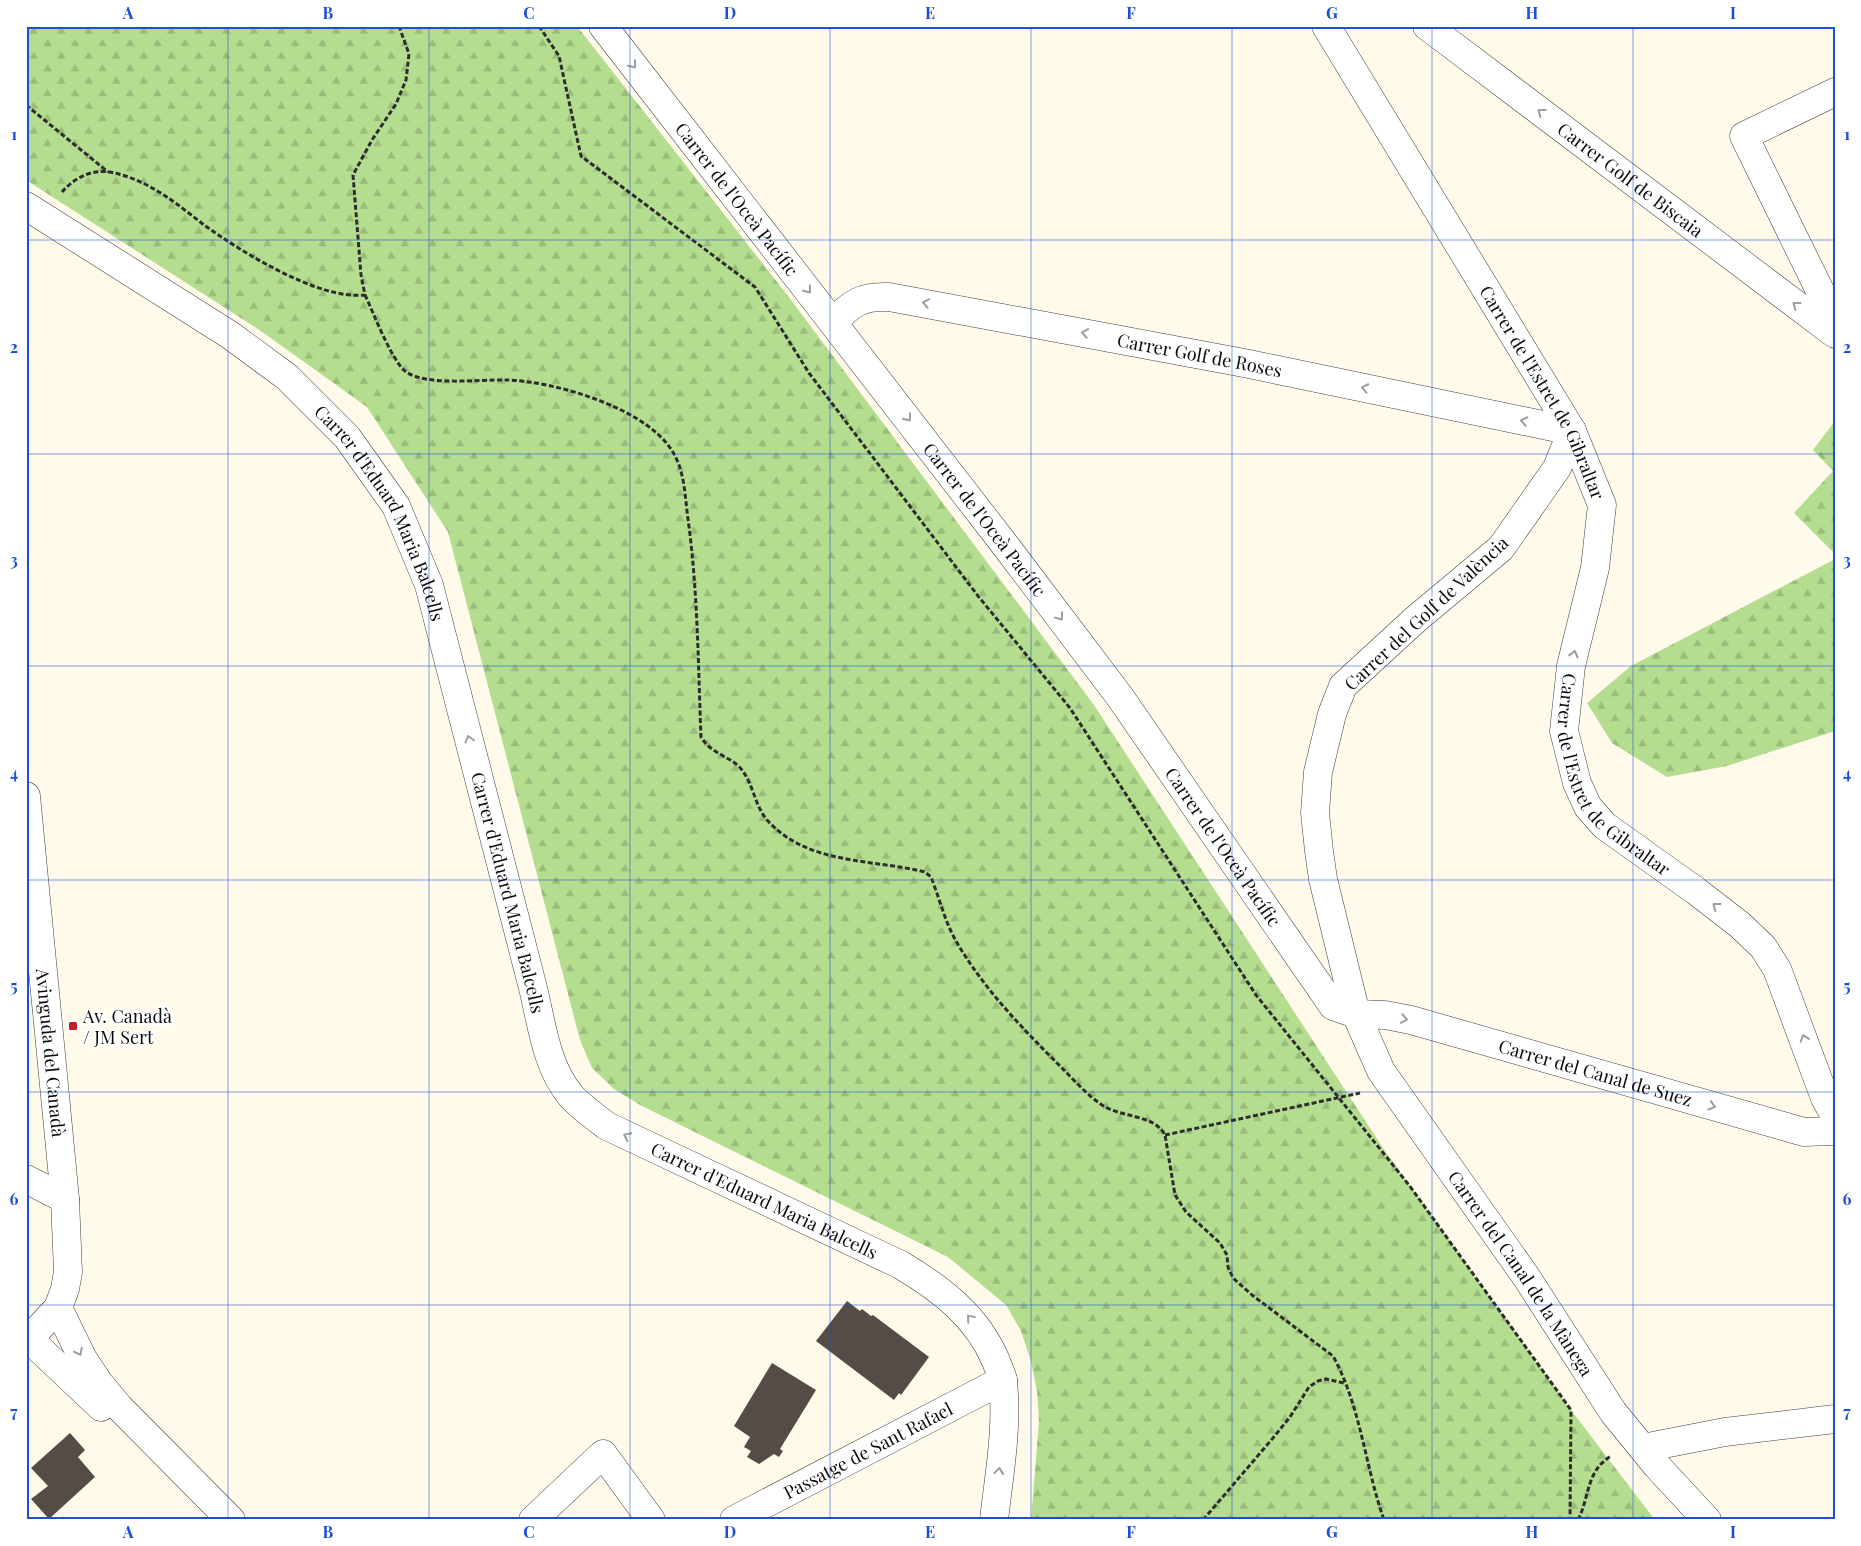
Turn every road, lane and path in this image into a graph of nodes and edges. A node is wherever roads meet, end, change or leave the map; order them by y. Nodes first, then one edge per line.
1 (399, 26) edge
2 (539, 26) edge
3 (603, 26) edge
4 (1326, 26) edge
5 (1427, 26) edge
6 (1835, 92) edge
7 (26, 105) edge
8 (108, 172) junction
9 (36, 212) edge
10 (365, 295) junction
11 (833, 322) junction
12 (1832, 332) edge
13 (1572, 431) junction
14 (26, 796) edge
15 (28, 847) edge
16 (1356, 1014) junction
17 (1824, 1062) edge
18 (1392, 1086) junction
19 (1835, 1116) edge
20 (1835, 1130) edge
21 (1165, 1135) junction
22 (26, 1179) edge
23 (65, 1199) junction
24 (58, 1308) junction
25 (28, 1341) edge
26 (1003, 1380) junction
27 (1345, 1384) junction
28 (1835, 1419) edge
29 (1643, 1448) junction
30 (213, 1520) edge
31 (231, 1520) edge
32 (533, 1520) edge
33 (651, 1520) edge
34 (734, 1520) edge
35 (994, 1520) edge
36 (1203, 1520) edge
37 (1384, 1520) edge
38 (1570, 1520) edge
39 (1578, 1520) edge
40 (1707, 1520) edge

1 - 10 path
2 - 38 path
3 -> 11 street, Carrer de l'Oceà Pacífic
4 - 13 street, Carrer de l'Estret de Gibraltar
12 -> 5 street, Carrer Golf de Biscaia
6 - 12 street
7 - 8 path
8 - 9 path
8 - 10 path
26 -> 9 street, Carrer d'Eduard Maria Balcells
10 - 21 path
13 -> 11 street, Carrer Golf de Roses
11 -> 16 street, Carrer de l'Oceà Pacífic
13 - 16 street, Carrer del Golf de València
17 -> 13 street, Carrer de l'Estret de Gibraltar
14 - 15 street, Avinguda del Canadà
15 - 23 street, Avinguda del Canadà
16 - 18 street, Carrer del Canal de la Mànega
16 -> 20 street, Carrer del Canal de Suez
17 - 19 street, Carrer de l'Estret de Gibraltar
18 - 21 path
18 - 29 street, Carrer del Canal de la Mànega
21 - 27 path
22 - 23 street
23 - 24 street, Avinguda del Canadà
24 - 25 street, Avinguda del Canadà
24 -> 31 street
25 - 30 street, Avinguda del Canadà
26 - 34 street, Passatge de Sant Rafael
35 -> 26 street, Carrer d'Eduard Maria Balcells
27 - 36 path
27 - 37 path
28 - 29 street
29 - 39 path
29 - 40 street, Carrer del Canal de la Mànega
32 - 33 street

